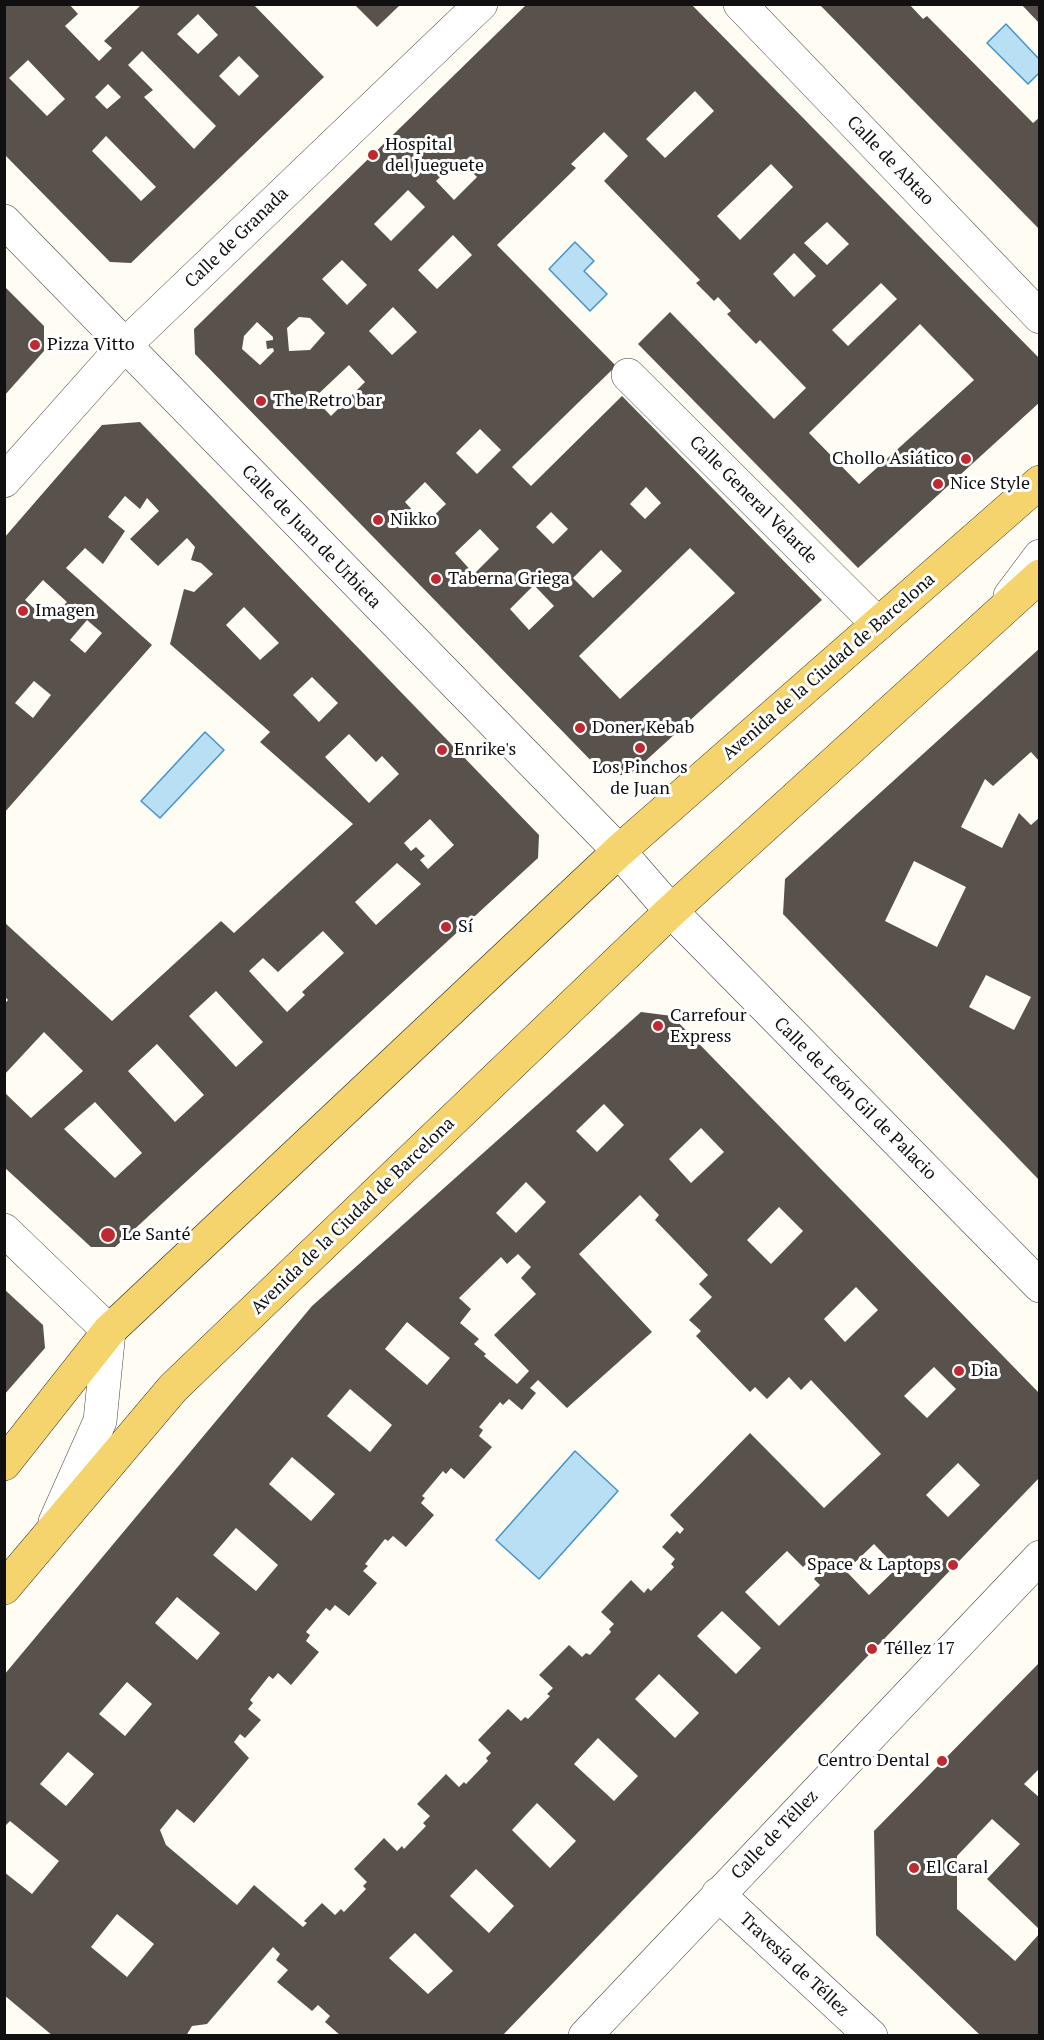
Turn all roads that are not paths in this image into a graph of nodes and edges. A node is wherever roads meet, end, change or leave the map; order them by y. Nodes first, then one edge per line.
1 (481, 4) edge
2 (740, 4) edge
3 (4, 221) edge
4 (1040, 317) edge
5 (124, 346) junction
6 (628, 375) dead end
7 (4, 481) edge
8 (1040, 482) edge
9 (1040, 556) edge
10 (1040, 576) edge
11 (997, 615) junction
12 (878, 624) junction
13 (619, 851) junction
14 (671, 911) junction
15 (4, 1230) edge
16 (1040, 1286) edge
17 (109, 1331) junction
18 (4, 1464) edge
19 (50, 1534) junction
20 (1040, 1557) edge
21 (4, 1588) edge
22 (718, 1894) junction
23 (585, 2036) edge
24 (871, 2036) edge

1 - 5 street, Calle de Granada
2 - 4 street, Calle de Abtao
3 - 5 street, Calle de Juan de Urbieta
5 - 7 street, Calle de Granada
5 - 13 street, Calle de Juan de Urbieta
6 - 12 street, Calle General Velarde
8 - 12 main road, Avenida de la Ciudad de Barcelona
9 - 11 street, Avenida de la Ciudad de Barcelona
10 - 11 main road, Avenida de la Ciudad de Barcelona
11 - 14 main road, Avenida de la Ciudad de Barcelona
12 - 13 main road, Avenida de la Ciudad de Barcelona
13 - 14 street
13 - 17 main road, Avenida de la Ciudad de Barcelona
14 - 16 street, Calle de León Gil de Palacio
14 - 19 main road, Avenida de la Ciudad de Barcelona
15 - 17 street
17 - 18 main road, Avenida de la Ciudad de Barcelona
17 - 19 street, Avenida de la Ciudad de Barcelona
19 - 21 main road, Avenida de la Ciudad de Barcelona
20 - 22 street, Calle de Téllez
22 - 23 street, Calle de Téllez
22 - 24 street, Travesía de Téllez

